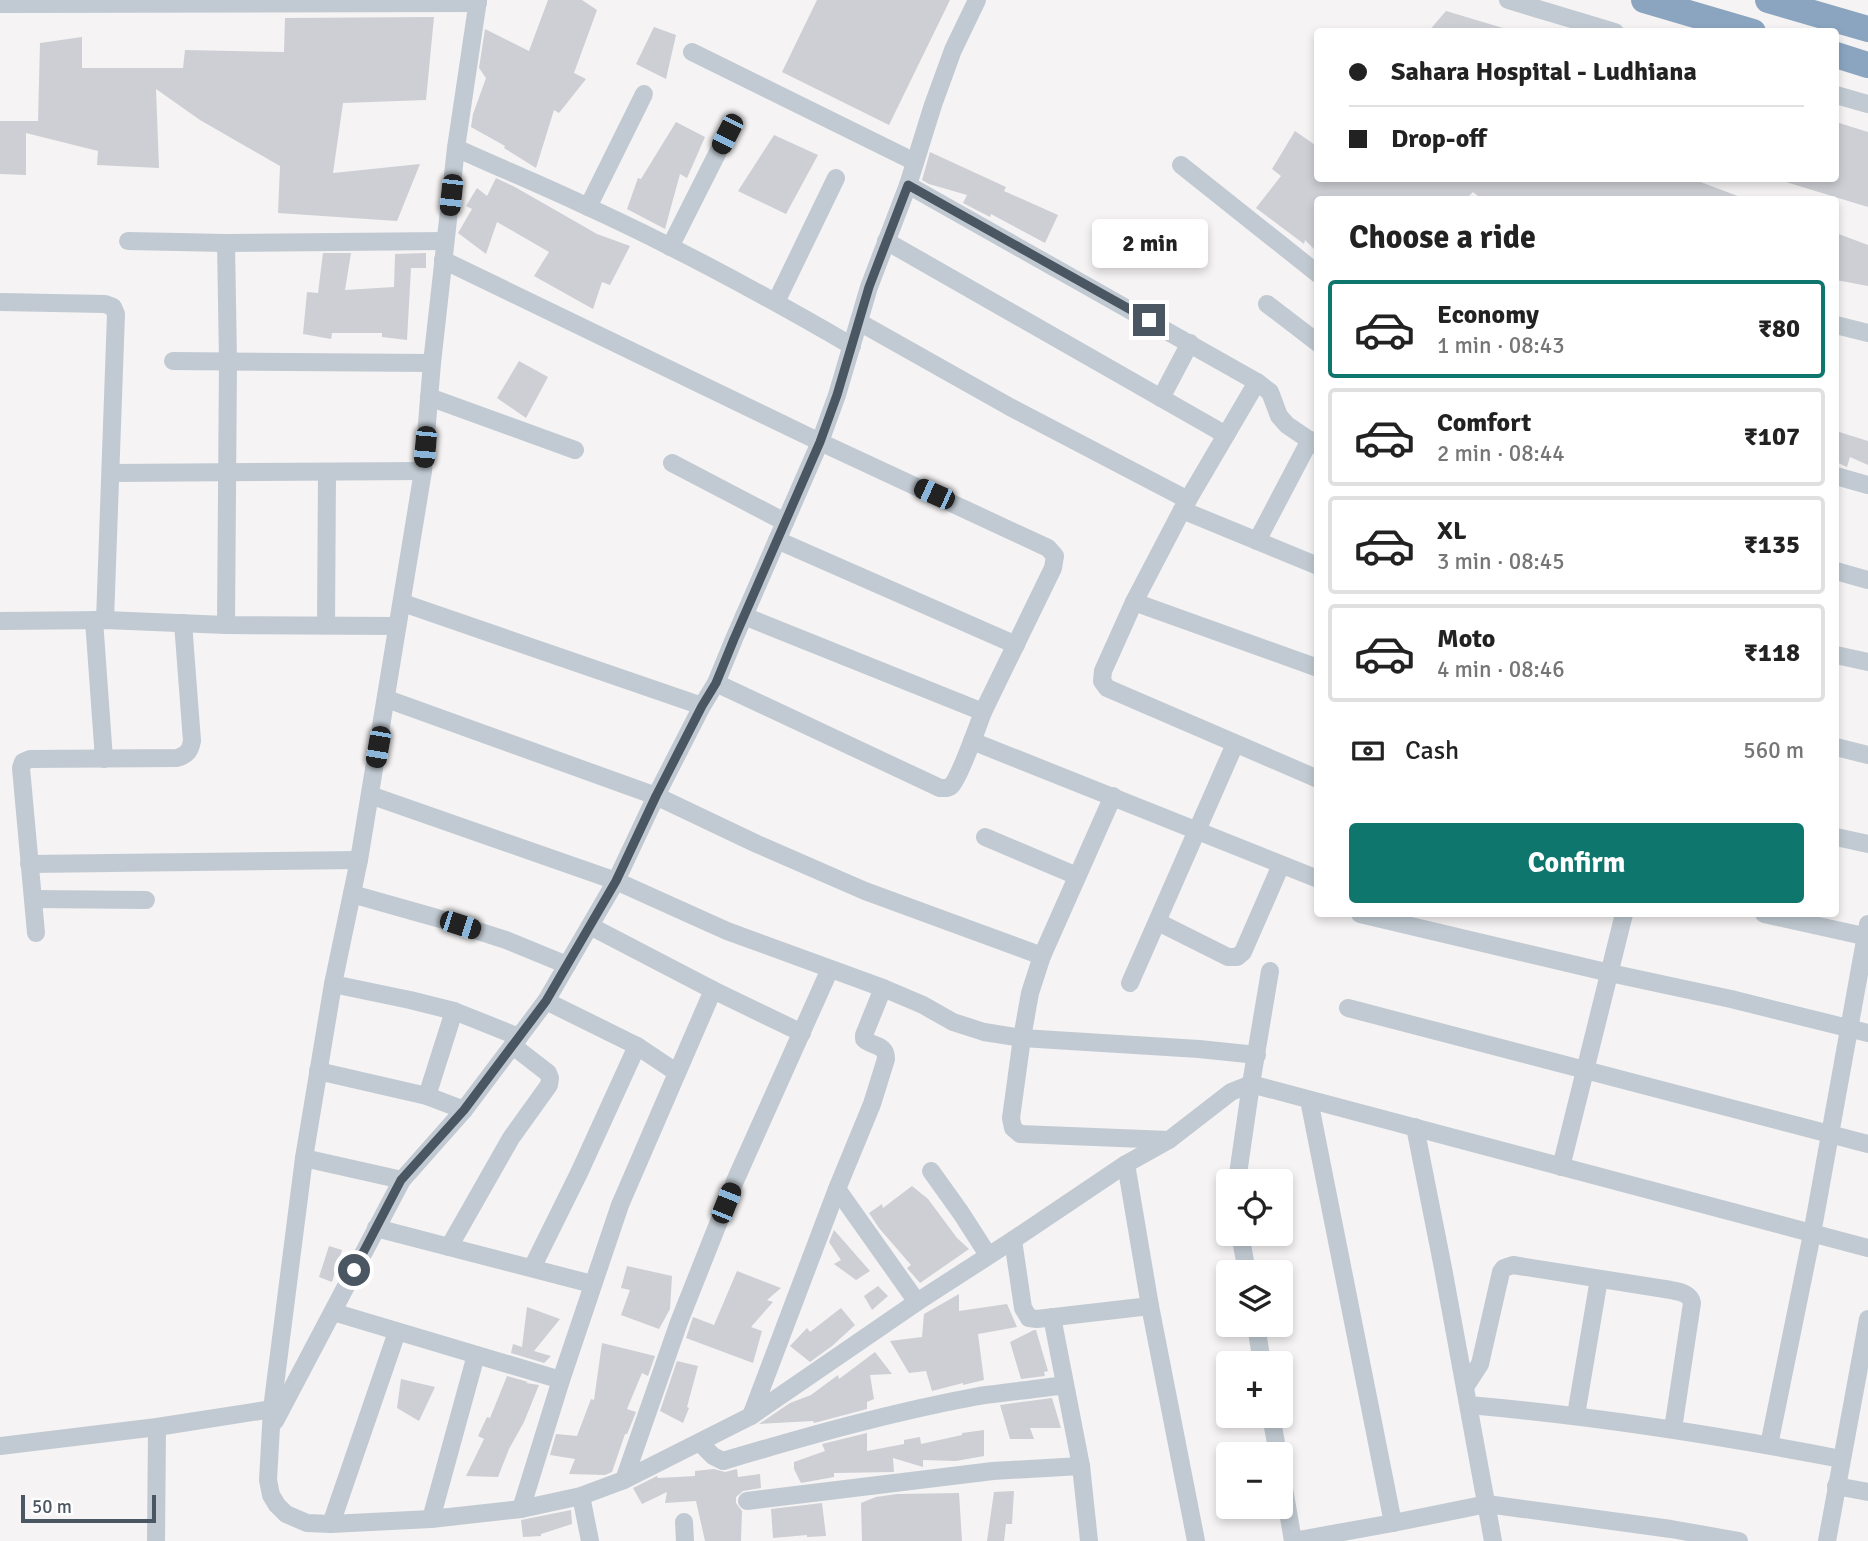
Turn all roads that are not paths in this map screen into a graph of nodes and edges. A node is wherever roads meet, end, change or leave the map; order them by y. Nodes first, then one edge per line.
1 (977, 0) edge
2 (1508, 0) edge
3 (1644, 0) edge
4 (478, 1) edge
5 (224, 2) edge
6 (1777, 3) edge
7 (0, 4) edge
8 (1602, 28) edge
9 (1739, 28) edge
10 (1868, 29) edge
11 (692, 52) dead end
12 (1839, 56) edge
13 (1868, 65) edge
14 (644, 93) dead end
15 (1839, 96) edge
16 (1868, 104) edge
17 (727, 134) dead end
18 (456, 148) junction
19 (915, 162) junction
20 (1181, 164) dead end
21 (836, 178) dead end
22 (908, 185) junction
23 (588, 207) junction
24 (128, 241) dead end
25 (445, 241) junction
26 (886, 241) junction
27 (226, 243) junction
28 (670, 247) junction
29 (443, 260) junction
30 (1314, 271) edge
31 (0, 302) edge
32 (776, 302) junction
33 (1267, 304) dead end
34 (859, 322) junction
35 (1839, 326) edge
36 (1868, 333) edge
37 (1314, 340) edge
38 (1190, 343) junction
39 (852, 346) junction
40 (173, 361) dead end
41 (228, 361) junction
42 (432, 363) junction
43 (1257, 382) junction
44 (429, 397) junction
45 (1161, 398) junction
46 (1226, 435) junction
47 (820, 442) junction
48 (1314, 443) edge
49 (575, 450) dead end
50 (673, 463) dead end
51 (423, 471) junction
52 (111, 473) junction
53 (226, 473) junction
54 (327, 473) junction
55 (1839, 476) edge
56 (1868, 485) edge
57 (1185, 505) junction
58 (785, 523) junction
59 (778, 540) junction
60 (1257, 541) junction
61 (1314, 564) edge
62 (1839, 572) edge
63 (1868, 580) edge
64 (1134, 602) junction
65 (402, 603) junction
66 (744, 616) junction
67 (99, 620) junction
68 (0, 621) edge
69 (183, 623) junction
70 (226, 625) junction
71 (326, 625) junction
72 (397, 626) junction
73 (1016, 645) junction
74 (1839, 656) edge
75 (1868, 662) edge
76 (1314, 667) edge
77 (716, 683) junction
78 (387, 699) junction
79 (702, 706) junction
80 (983, 712) junction
81 (972, 741) junction
82 (1235, 744) junction
83 (1839, 748) edge
84 (1868, 755) edge
85 (104, 759) junction
86 (1314, 777) edge
87 (370, 795) junction
88 (656, 796) junction
89 (1113, 796) junction
90 (1198, 832) junction
91 (985, 837) dead end
92 (1839, 838) edge
93 (1868, 844) edge
94 (359, 860) junction
95 (29, 864) junction
96 (1281, 865) junction
97 (1077, 876) junction
98 (1314, 877) edge
99 (616, 881) junction
100 (352, 894) junction
101 (33, 899) junction
102 (146, 900) dead end
103 (1373, 917) edge
104 (1623, 917) edge
105 (1781, 917) edge
106 (1157, 922) junction
107 (590, 926) junction
108 (1867, 932) edge
109 (36, 933) dead end
110 (1042, 957) junction
111 (567, 965) junction
112 (831, 969) junction
113 (1270, 971) dead end
114 (1610, 973) junction
115 (1130, 983) dead end
116 (333, 984) junction
117 (883, 988) junction
118 (713, 990) junction
119 (546, 1001) junction
120 (1348, 1008) dead end
121 (454, 1011) junction
122 (1849, 1028) junction
123 (1868, 1032) edge
124 (802, 1033) junction
125 (1022, 1038) junction
126 (516, 1042) junction
127 (637, 1046) junction
128 (1257, 1055) junction
129 (1586, 1069) junction
130 (318, 1071) junction
131 (676, 1072) junction
132 (1251, 1084) junction
133 (427, 1096) junction
134 (1309, 1100) junction
135 (464, 1110) junction
136 (1415, 1127) junction
137 (1830, 1133) junction
138 (1169, 1140) junction
139 (1868, 1144) edge
140 (304, 1158) junction
141 (1126, 1164) junction
142 (1561, 1167) junction
143 (1239, 1169) edge
144 (931, 1171) dead end
145 (401, 1180) junction
146 (837, 1189) junction
147 (376, 1228) junction
148 (1812, 1234) junction
149 (1013, 1240) junction
150 (449, 1247) junction
151 (1868, 1248) edge
152 (988, 1255) junction
153 (533, 1268) junction
154 (1599, 1279) junction
155 (592, 1284) junction
156 (917, 1302) junction
157 (1150, 1306) junction
158 (333, 1312) junction
159 (1052, 1317) junction
160 (1868, 1319) edge
161 (397, 1332) junction
162 (476, 1355) junction
163 (561, 1380) junction
164 (1065, 1385) junction
165 (1861, 1391) edge
166 (1467, 1396) junction
167 (1576, 1415) junction
168 (751, 1416) junction
169 (272, 1418) junction
170 (157, 1427) junction
171 (1674, 1429) junction
172 (700, 1443) junction
173 (1769, 1445) junction
174 (0, 1446) edge
175 (1841, 1459) junction
176 (1081, 1466) junction
177 (624, 1480) junction
178 (1836, 1486) junction
179 (1868, 1492) edge
180 (581, 1496) junction
181 (747, 1501) dead end
182 (1487, 1504) junction
183 (522, 1509) junction
184 (1289, 1519) edge
185 (431, 1520) junction
186 (684, 1522) dead end
187 (1393, 1523) junction
188 (331, 1524) junction
189 (156, 1541) edge
190 (590, 1541) edge
191 (685, 1541) edge
192 (1089, 1541) edge
193 (1196, 1541) edge
194 (1493, 1541) edge
195 (1739, 1541) edge
196 (1827, 1541) edge

1 - 19 street
2 - 8 street
3 - 9 highway
4 - 5 street
4 - 18 street
5 - 7 street
6 - 10 highway
11 - 19 street
12 - 13 highway
14 - 23 street
15 - 16 street
17 - 28 street
18 - 23 street
18 - 25 street
19 - 22 street
20 - 30 street
21 - 32 street
22 - 26 street
22 - 38 street
23 - 28 street
24 - 27 street
25 - 27 street
25 - 29 street
26 - 34 street
26 - 45 street
27 - 41 street
28 - 32 street
29 - 42 street
29 - 47 street
31 - 52 street
32 - 39 street
33 - 37 street
34 - 39 street
34 - 57 street
35 - 36 street
38 - 43 street
38 - 45 street
39 - 47 street
40 - 41 street
41 - 42 street
41 - 53 street
42 - 44 street
43 - 46 street
43 - 48 street
44 - 49 street
44 - 51 street
45 - 46 street
46 - 57 street
47 - 58 street
47 - 73 street
48 - 60 street
50 - 58 street
51 - 54 street
51 - 65 street
52 - 53 street
52 - 67 street
53 - 54 street
53 - 70 street
54 - 71 street
55 - 56 street
57 - 60 street
57 - 64 street
58 - 59 street
59 - 66 street
59 - 73 street
60 - 61 street
62 - 63 street
64 - 76 street
64 - 82 street
65 - 72 street
65 - 79 street
66 - 77 street
66 - 80 street
67 - 68 street
67 - 69 street
67 - 85 street
69 - 70 street
69 - 85 street
70 - 71 street
71 - 72 street
72 - 78 street
73 - 80 street
74 - 75 street
77 - 79 street
77 - 81 street
78 - 87 street
78 - 88 street
79 - 88 street
80 - 81 street
81 - 89 street
82 - 86 street
82 - 90 street
83 - 84 street
85 - 95 street
87 - 94 street
87 - 99 street
88 - 99 street
88 - 110 street
89 - 90 street
89 - 97 street
90 - 96 street
90 - 106 street
91 - 97 street
92 - 93 street
94 - 95 street
94 - 100 street
95 - 101 street
96 - 98 street
96 - 106 street
97 - 110 street
99 - 107 street
99 - 112 street
100 - 111 street
100 - 116 street
101 - 102 street
101 - 109 street
103 - 114 street
104 - 114 street
105 - 108 street
106 - 115 street
107 - 111 street
107 - 118 street
108 - 122 street
110 - 125 street
111 - 119 street
112 - 117 street
112 - 124 street
113 - 128 street
114 - 122 street
114 - 129 street
116 - 121 street
116 - 130 street
117 - 125 street
117 - 146 street
118 - 124 street
118 - 131 street
119 - 126 street
119 - 127 street
120 - 129 street
121 - 126 street
121 - 133 street
122 - 123 street
122 - 137 street
124 - 177 street
125 - 128 street
125 - 138 street
126 - 135 street
126 - 150 street
127 - 131 street
127 - 153 street
128 - 132 street
129 - 137 street
129 - 142 street
130 - 133 street
130 - 140 street
131 - 155 street
132 - 134 street
132 - 138 street
132 - 143 street
133 - 135 street
134 - 136 street
134 - 187 street
135 - 145 street
136 - 142 street
136 - 166 street
137 - 139 street
137 - 148 street
138 - 141 street
140 - 145 street
140 - 169 street
141 - 149 street
141 - 157 street
142 - 148 street
144 - 152 street
145 - 147 street
146 - 156 street
146 - 168 street
147 - 150 street
147 - 158 street
148 - 151 street
148 - 173 street
149 - 152 street
149 - 159 street
150 - 153 street
152 - 156 street
153 - 155 street
154 - 166 street
154 - 167 street
154 - 171 street
155 - 163 street
156 - 168 street
157 - 159 street
157 - 193 street
158 - 161 street
158 - 169 street
159 - 164 street
160 - 165 street
161 - 162 street
161 - 188 street
162 - 163 street
162 - 185 street
163 - 183 street
164 - 172 street
164 - 176 street
165 - 175 street
166 - 167 street
166 - 182 street
167 - 171 street
168 - 172 street
169 - 170 street
169 - 188 street
170 - 174 street
170 - 189 street
171 - 173 street
172 - 177 street
173 - 175 street
175 - 178 street
176 - 181 street
176 - 192 street
177 - 180 street
178 - 179 street
178 - 196 street
180 - 183 street
180 - 190 street
182 - 187 street
182 - 194 street
182 - 195 street
183 - 185 street
184 - 187 street
185 - 188 street
186 - 191 street

